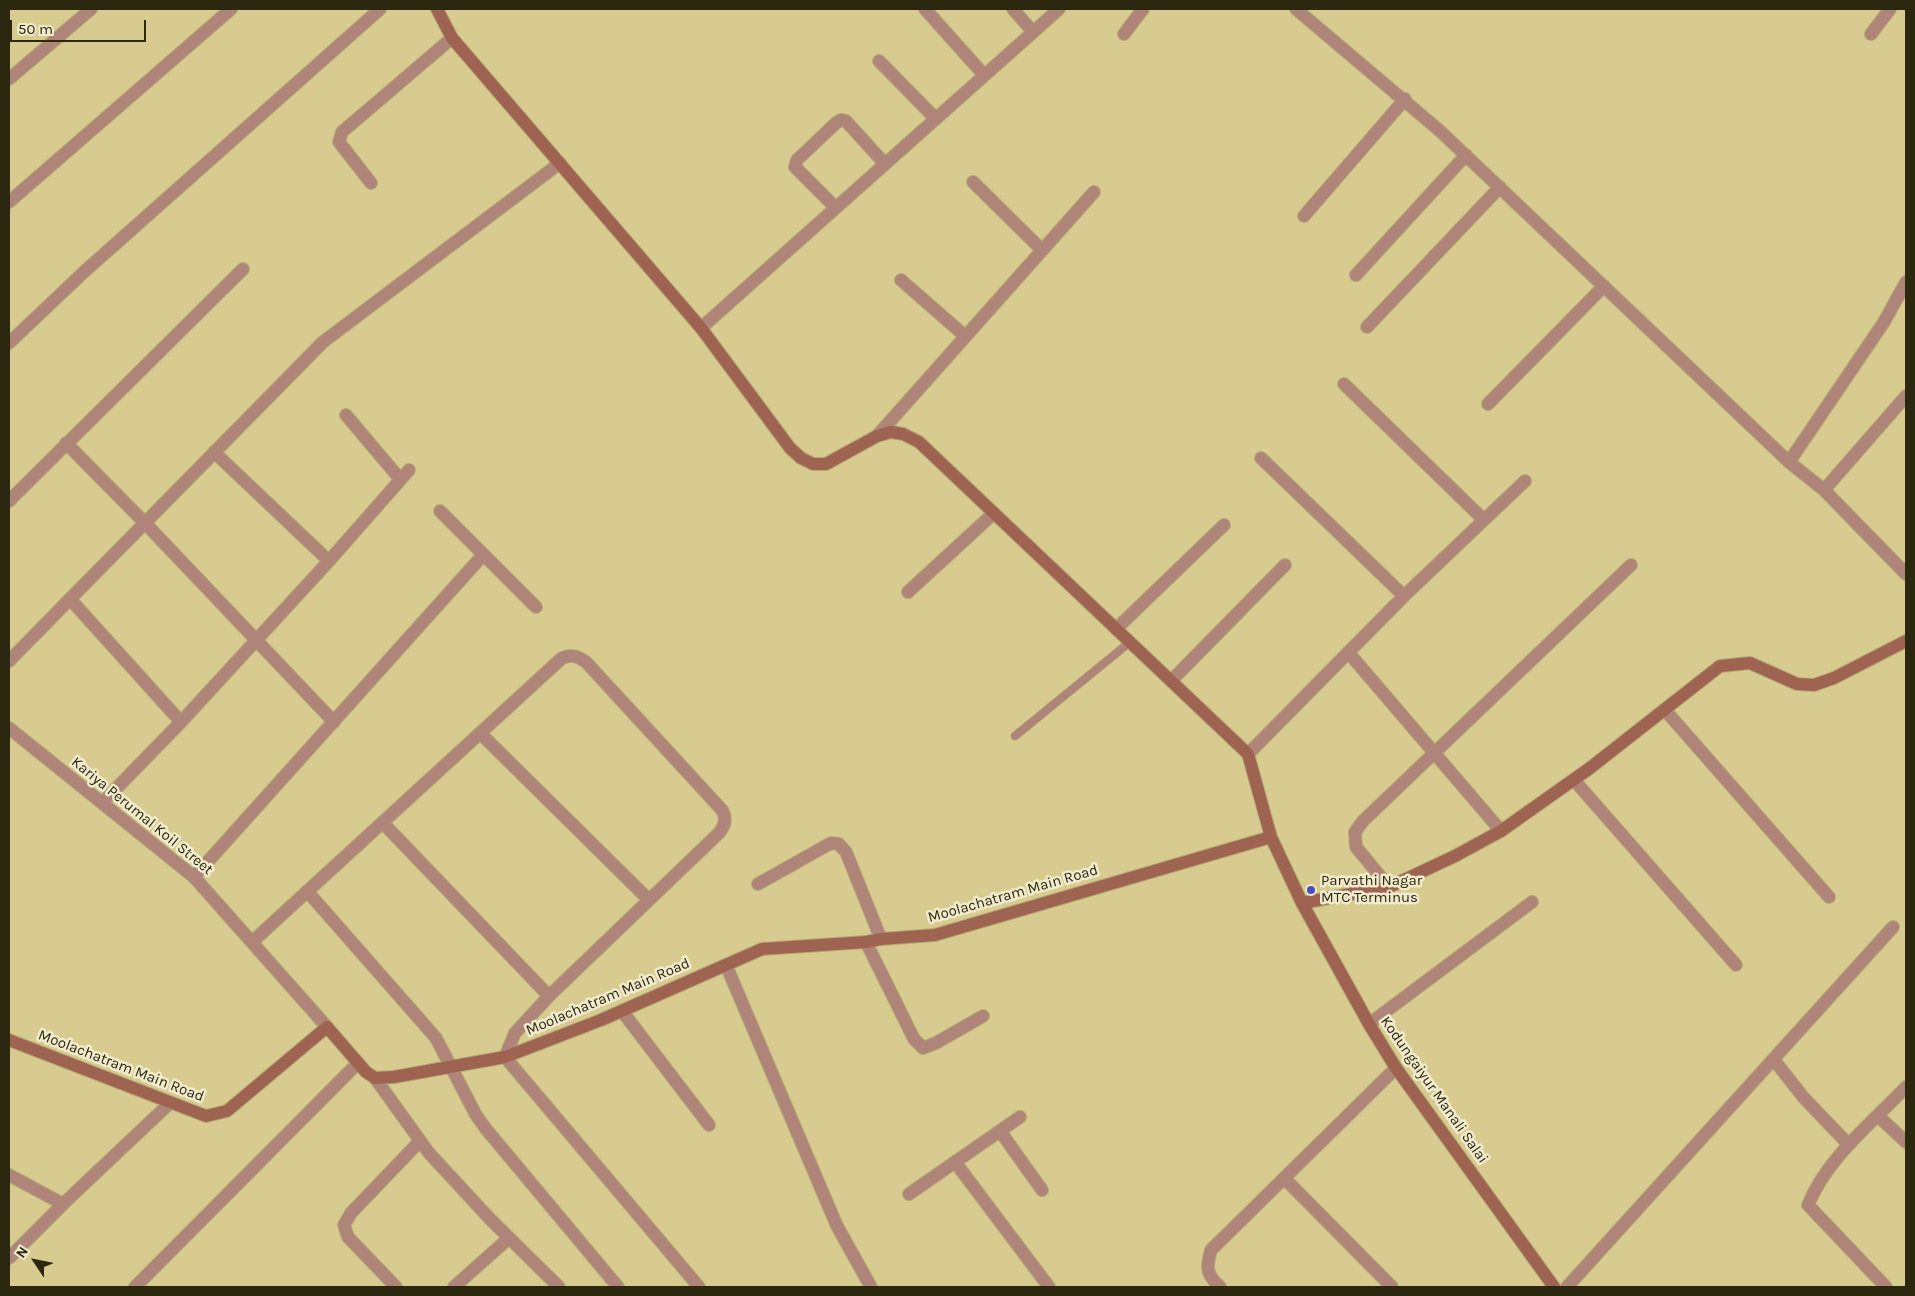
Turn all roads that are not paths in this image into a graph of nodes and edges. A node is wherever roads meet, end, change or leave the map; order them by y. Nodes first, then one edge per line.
1 (91, 9) edge
2 (231, 9) edge
3 (380, 9) edge
4 (437, 9) edge
5 (925, 9) edge
6 (1012, 9) edge
7 (1059, 9) edge
8 (1144, 9) edge
9 (1296, 9) edge
10 (1890, 9) edge
11 (1033, 32) junction
12 (1124, 34) dead end
13 (1871, 34) dead end
14 (452, 38) junction
15 (879, 61) dead end
16 (984, 75) junction
17 (9, 79) edge
18 (1405, 99) junction
19 (936, 118) junction
20 (1466, 155) junction
21 (560, 163) junction
22 (885, 164) junction
23 (973, 182) dead end
24 (371, 183) dead end
25 (1500, 187) junction
26 (1094, 192) dead end
27 (9, 202) edge
28 (836, 208) junction
29 (1304, 216) dead end
30 (1042, 250) junction
31 (243, 269) dead end
32 (1356, 275) dead end
33 (901, 280) dead end
34 (1906, 282) edge
35 (1604, 286) junction
36 (1367, 327) dead end
37 (701, 328) junction
38 (965, 336) junction
39 (9, 344) edge
40 (1344, 384) dead end
41 (1906, 396) edge
42 (1488, 404) dead end
43 (346, 415) dead end
44 (877, 436) junction
45 (66, 443) junction
46 (214, 452) junction
47 (1261, 458) dead end
48 (1789, 462) junction
49 (1525, 481) dead end
50 (1824, 490) junction
51 (9, 501) edge
52 (440, 511) dead end
53 (994, 513) junction
54 (1484, 520) junction
55 (145, 523) junction
56 (1224, 525) dead end
57 (483, 555) junction
58 (329, 561) junction
59 (1285, 565) dead end
60 (1631, 565) dead end
61 (1906, 574) edge
62 (908, 592) dead end
63 (1404, 596) junction
64 (70, 599) junction
65 (536, 607) dead end
66 (1116, 629) junction
67 (256, 641) junction
68 (1906, 641) edge
69 (1130, 642) junction
70 (1348, 652) junction
71 (9, 661) edge
72 (1170, 681) junction
73 (1665, 710) junction
74 (181, 722) junction
75 (334, 722) junction
76 (9, 728) edge
77 (480, 733) junction
78 (1015, 736) dead end
79 (1434, 753) junction
80 (1248, 754) junction
81 (1574, 780) junction
82 (102, 803) junction
83 (383, 823) junction
84 (1500, 831) junction
85 (1271, 837) junction
86 (194, 877) junction
87 (758, 884) dead end
88 (1389, 887) junction
89 (307, 891) junction
90 (1829, 897) dead end
91 (648, 899) junction
92 (1532, 902) dead end
93 (1302, 903) junction
94 (1893, 927) dead end
95 (881, 939) junction
96 (252, 942) junction
97 (866, 942) junction
98 (726, 965) junction
99 (1736, 965) dead end
100 (549, 996) junction
101 (622, 1011) junction
102 (983, 1016) dead end
103 (1369, 1024) junction
104 (327, 1027) junction
105 (9, 1040) edge
106 (505, 1057) junction
107 (1774, 1060) junction
108 (358, 1063) junction
109 (450, 1067) junction
110 (1396, 1068) junction
111 (375, 1078) junction
112 (1906, 1087) edge
113 (170, 1103) junction
114 (1878, 1116) junction
115 (1020, 1117) dead end
116 (708, 1125) dead end
117 (1000, 1131) junction
118 (420, 1141) junction
119 (1906, 1142) edge
120 (1849, 1145) junction
121 (955, 1162) junction
122 (9, 1175) edge
123 (1284, 1178) junction
124 (1042, 1190) dead end
125 (909, 1194) dead end
126 (63, 1204) junction
127 (509, 1238) junction
128 (9, 1258) edge
129 (134, 1287) edge
130 (396, 1287) edge
131 (454, 1287) edge
132 (559, 1287) edge
133 (618, 1287) edge
134 (699, 1287) edge
135 (871, 1287) edge
136 (1049, 1287) edge
137 (1220, 1287) edge
138 (1392, 1287) edge
139 (1554, 1287) edge
140 (1568, 1287) edge
141 (1886, 1287) edge

1 - 17 street
2 - 27 street
3 - 39 street
4 - 14 street
5 - 16 street
6 - 11 street
7 - 11 street
8 - 12 street
9 - 18 street
10 - 13 street
11 - 16 street
14 - 21 street
14 - 24 street
15 - 19 street
16 - 19 street
18 - 20 street
18 - 29 street
19 - 22 street
20 - 25 street
20 - 32 street
21 - 37 street
21 - 46 street
22 - 28 street
22 - 28 street
23 - 30 street
25 - 35 street
25 - 36 street
26 - 30 street
28 - 37 street
30 - 38 street
31 - 45 street
33 - 38 street
34 - 48 street
35 - 42 street
35 - 48 street
37 - 44 street
38 - 44 street
40 - 54 street
41 - 50 street
43 - 58 street
44 - 53 street
45 - 51 street
45 - 55 street
46 - 55 street
46 - 58 street
47 - 63 street
48 - 50 street
49 - 54 street
50 - 61 street
52 - 57 street
53 - 62 street
53 - 66 street
54 - 63 street
55 - 64 street
55 - 67 street
56 - 66 street
57 - 65 street
57 - 75 street
58 - 67 street
59 - 72 street
60 - 79 street
63 - 70 street
64 - 71 street
64 - 74 street
66 - 69 street
67 - 74 street
67 - 75 street
68 - 73 street
69 - 72 street
69 - 78 lane
70 - 79 street
70 - 80 street
72 - 80 street
73 - 81 street
73 - 90 street
74 - 82 street
75 - 86 street
76 - 82 street, Kariya Perumal Koil Street
77 - 83 street
77 - 91 street
77 - 91 street
79 - 84 street
79 - 88 street
80 - 85 street, Kodungaiyur Manali Salai
81 - 84 street
81 - 99 street
82 - 86 street, Kariya Perumal Koil Street
83 - 89 street
83 - 100 street
84 - 88 street
85 - 93 street, Kodungaiyur Manali Salai
85 - 95 street, Moolachatram Main Road
86 - 96 street, Kariya Perumal Koil Street
87 - 95 street
88 - 93 street
89 - 96 street
89 - 109 street
91 - 100 street
92 - 103 street
93 - 103 street, Kodungaiyur Manali Salai
94 - 107 street
95 - 97 street, Moolachatram Main Road
96 - 104 street, Kariya Perumal Koil Street
97 - 98 street, Moolachatram Main Road
97 - 102 street
98 - 101 street, Moolachatram Main Road
98 - 135 street
100 - 106 street
101 - 106 street, Moolachatram Main Road
101 - 116 street
103 - 110 street, Kodungaiyur Manali Salai
104 - 108 street
104 - 113 street, Moolachatram Main Road
105 - 113 street, Moolachatram Main Road
106 - 109 street, Moolachatram Main Road
106 - 134 street
107 - 120 street
107 - 140 street
108 - 111 street
108 - 129 street
109 - 111 street, Moolachatram Main Road
109 - 133 street
110 - 123 street
110 - 139 street, Kodungaiyur Manali Salai
111 - 118 street
112 - 114 street
113 - 126 street
114 - 119 street
114 - 120 street
115 - 117 street
117 - 121 street
117 - 124 street
118 - 127 street
118 - 130 street
120 - 141 street
121 - 125 street
121 - 136 street
122 - 126 street
123 - 137 street
123 - 138 street
126 - 128 street
127 - 131 street
127 - 132 street

